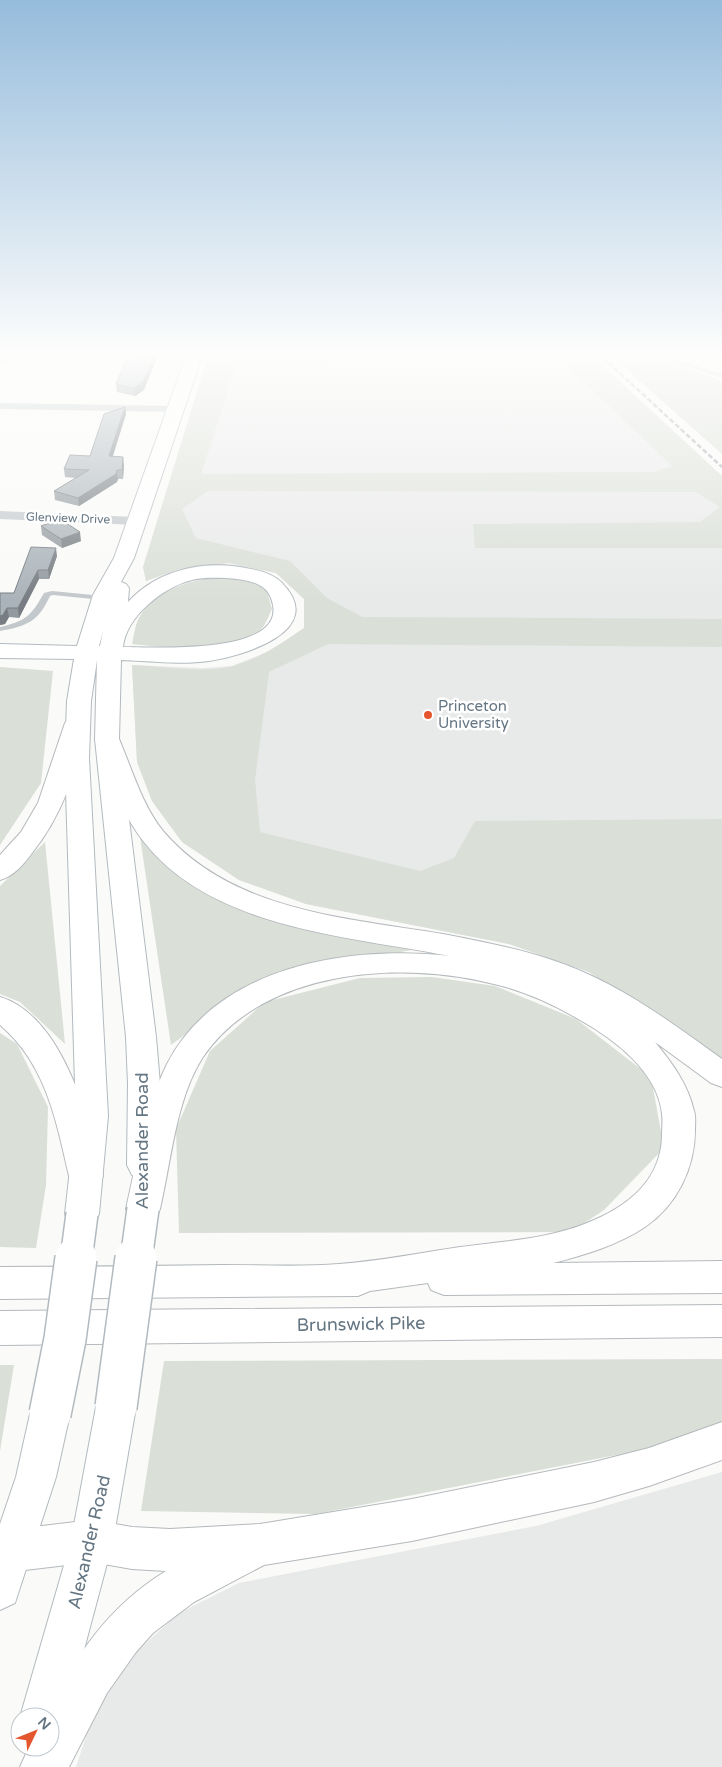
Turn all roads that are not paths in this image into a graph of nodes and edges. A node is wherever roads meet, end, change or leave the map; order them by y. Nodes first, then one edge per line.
1 (167, 435) edge
2 (0, 515) edge
3 (136, 521) junction
4 (124, 558) junction
5 (103, 598) junction
6 (0, 629) edge
7 (103, 647) junction
8 (0, 651) edge
9 (77, 723) junction
10 (108, 739) junction
11 (0, 871) edge
12 (0, 1008) edge
13 (722, 1075) edge
14 (86, 1176) junction
15 (143, 1209) junction
16 (722, 1277) edge
17 (339, 1280) junction
18 (9, 1282) edge
19 (722, 1320) edge
20 (0, 1328) edge
21 (722, 1441) edge
22 (92, 1541) junction
23 (260, 1545) junction
24 (4, 1564) edge
25 (46, 1707) edge
26 (44, 1767) edge

1 - 3 main road, Alexander Road
2 - 3 street, Glenview Drive
3 - 4 main road, Alexander Road
4 - 5 main road, Alexander Road
4 - 7 main road, Alexander Road
5 - 6 lane
5 - 7 main road, Alexander Road
7 - 7 main road
7 - 8 main road
7 - 9 main road, Alexander Road
7 - 10 main road, Alexander Road
9 - 11 main road
9 - 14 main road, Alexander Road
10 - 13 main road
10 - 15 main road, Alexander Road
12 - 14 main road
14 - 24 main road, Alexander Road, bridge
15 - 17 main road
15 - 22 main road, Alexander Road, bridge
16 - 17 main road
17 - 18 main road
19 - 20 main road, Brunswick Pike
21 - 23 main road
22 - 23 main road
22 - 24 main road
22 - 25 main road, Alexander Road
23 - 26 main road

